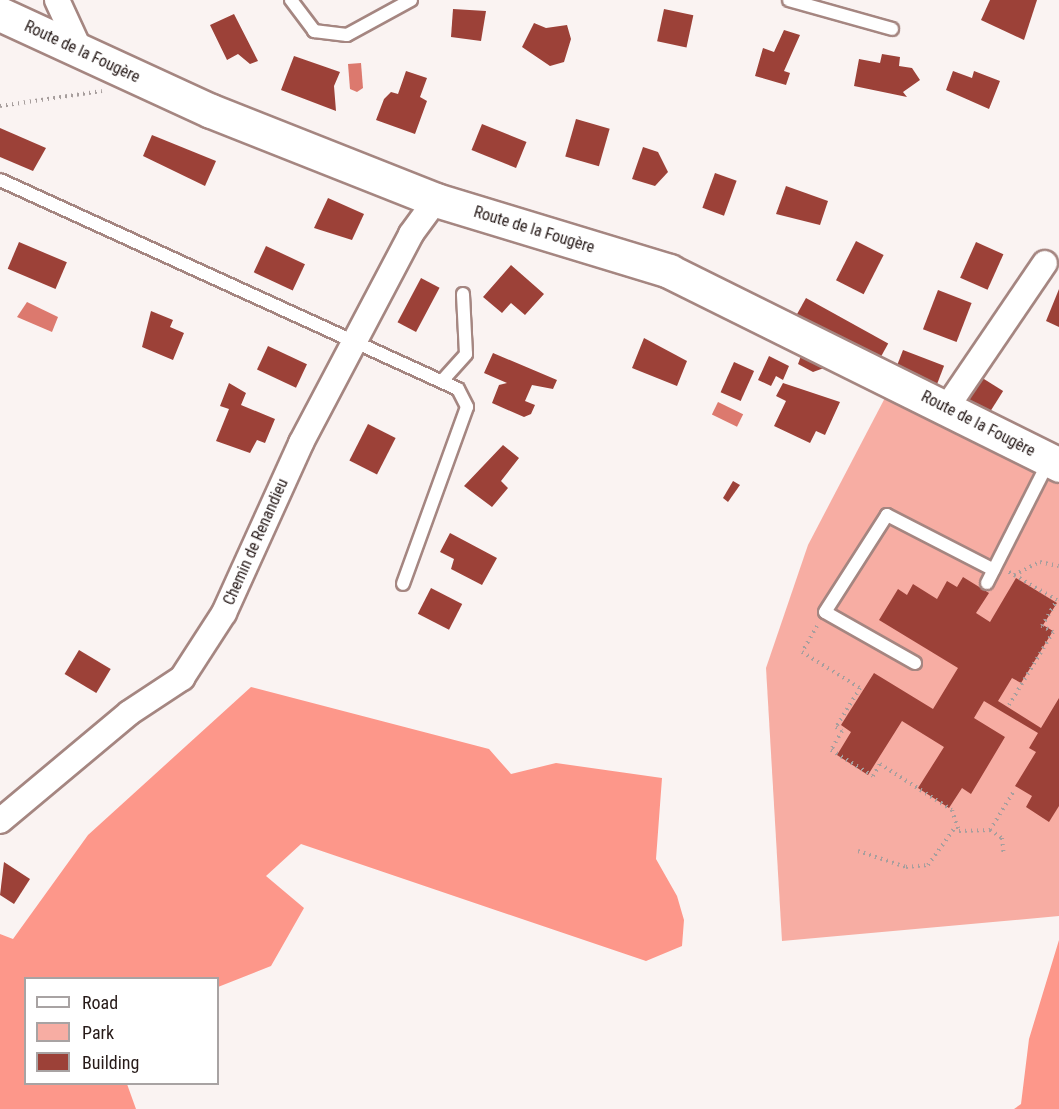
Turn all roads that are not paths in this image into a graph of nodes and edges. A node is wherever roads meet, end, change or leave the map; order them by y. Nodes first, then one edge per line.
1 (57, 0) edge
2 (291, 0) edge
3 (411, 0) edge
4 (789, 0) edge
5 (0, 14) edge
6 (892, 28) dead end
7 (80, 50) junction
8 (0, 180) edge
9 (436, 200) junction
10 (1045, 263) dead end
11 (464, 294) dead end
12 (356, 338) junction
13 (442, 381) junction
14 (947, 407) junction
15 (1054, 462) edge
16 (995, 567) junction
17 (403, 584) dead end
18 (987, 584) dead end
19 (915, 663) dead end
20 (0, 821) edge

1 - 7 street
2 - 3 lane
4 - 6 lane
5 - 7 street, Route de la Fougère
7 - 9 street, Route de la Fougère
8 - 12 lane
9 - 12 street, Chemin de Renandieu
9 - 14 street, Route de la Fougère
10 - 14 street
11 - 13 lane
12 - 13 lane
12 - 20 street, Chemin de Renandieu
13 - 17 lane
14 - 15 street, Route de la Fougère
15 - 16 lane
16 - 18 lane
16 - 19 lane

